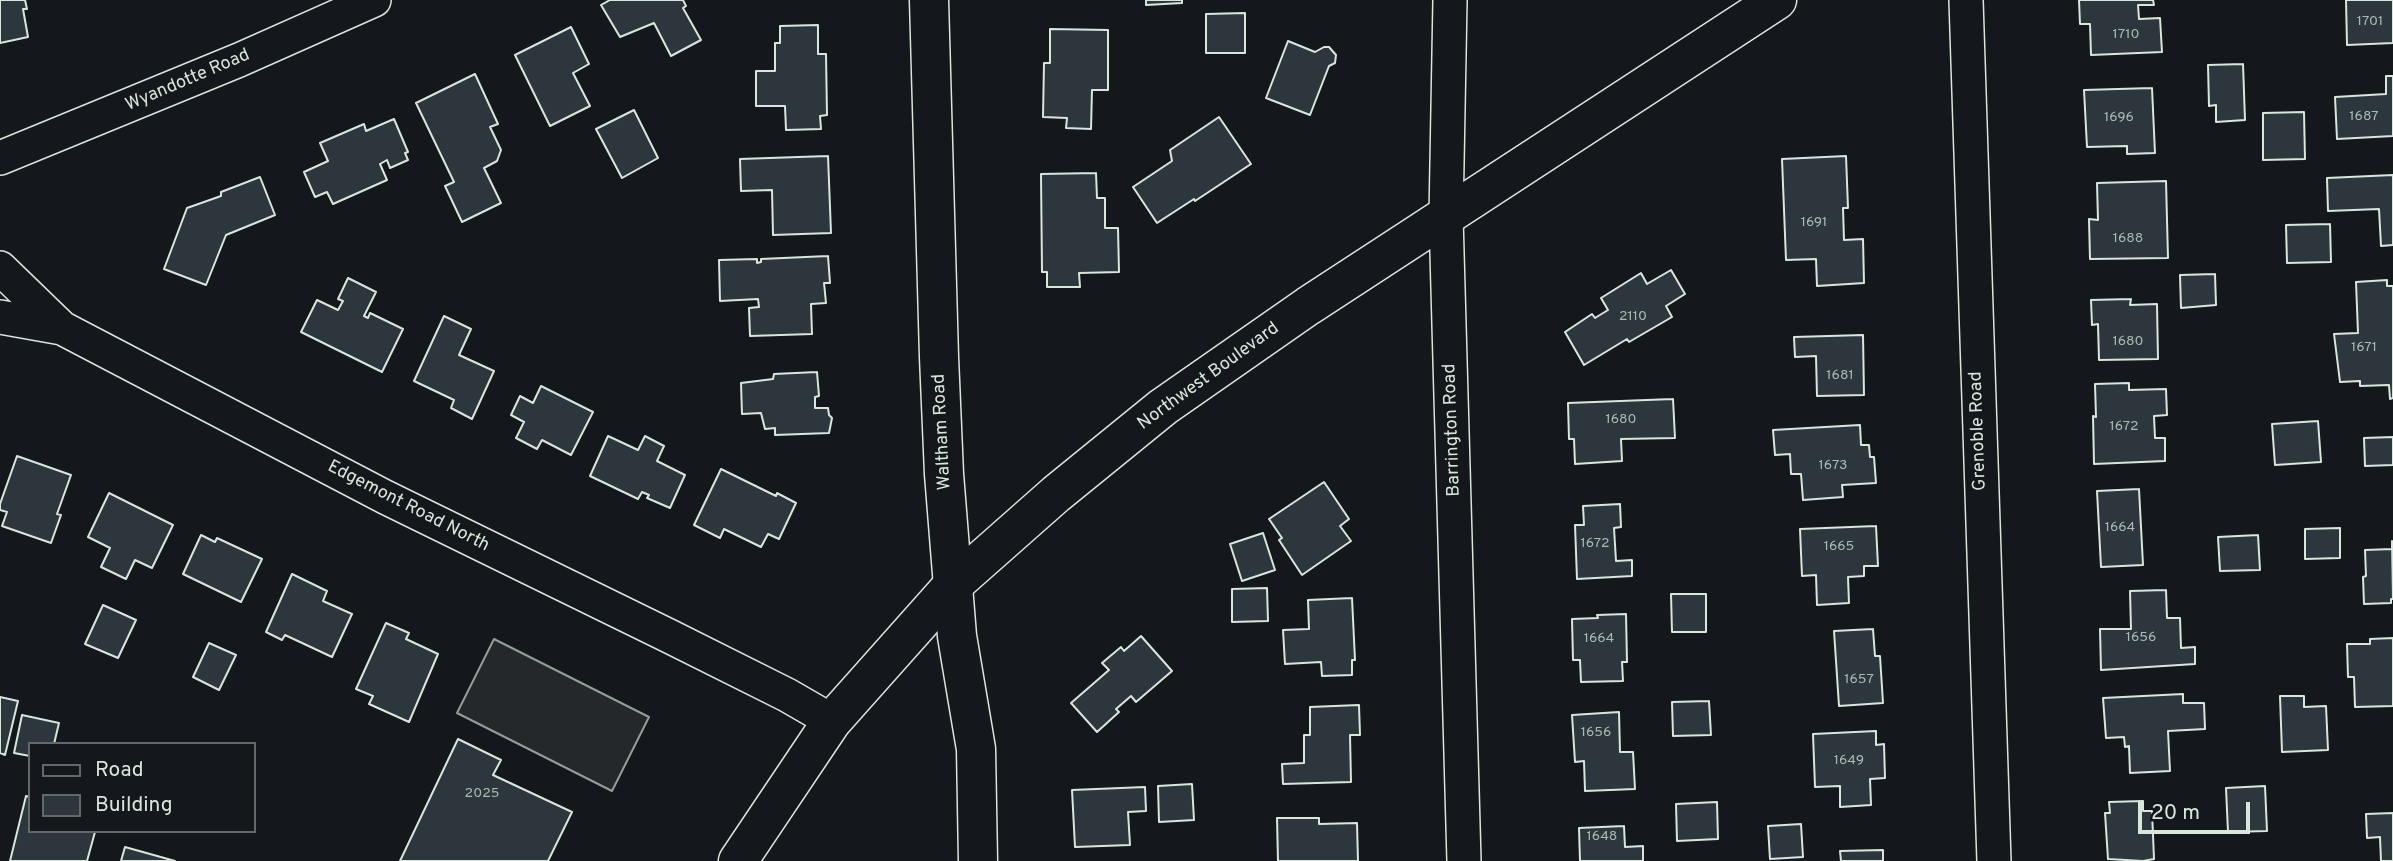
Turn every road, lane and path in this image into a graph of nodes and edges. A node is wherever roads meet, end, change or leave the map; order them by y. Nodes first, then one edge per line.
1 (374, 0) edge
2 (929, 0) edge
3 (1450, 0) edge
4 (1777, 0) edge
5 (1966, 0) edge
6 (0, 158) edge
7 (1446, 217) junction
8 (0, 268) edge
9 (0, 317) edge
10 (62, 328) junction
11 (953, 585) junction
12 (832, 721) junction
13 (738, 861) edge
14 (978, 861) edge
15 (1464, 861) edge
16 (1994, 861) edge

1 - 6 street, Wyandotte Road
2 - 11 main road, Waltham Road
3 - 7 street, Barrington Road
4 - 7 main road, Northwest Boulevard
5 - 16 street, Grenoble Road
7 - 11 main road, Northwest Boulevard
7 - 15 street, Barrington Road
8 - 10 street, Edgemont Road North
9 - 10 street
10 - 12 street, Edgemont Road North
11 - 12 main road, Northwest Boulevard
11 - 14 main road, Waltham Road
12 - 13 main road, Northwest Boulevard

